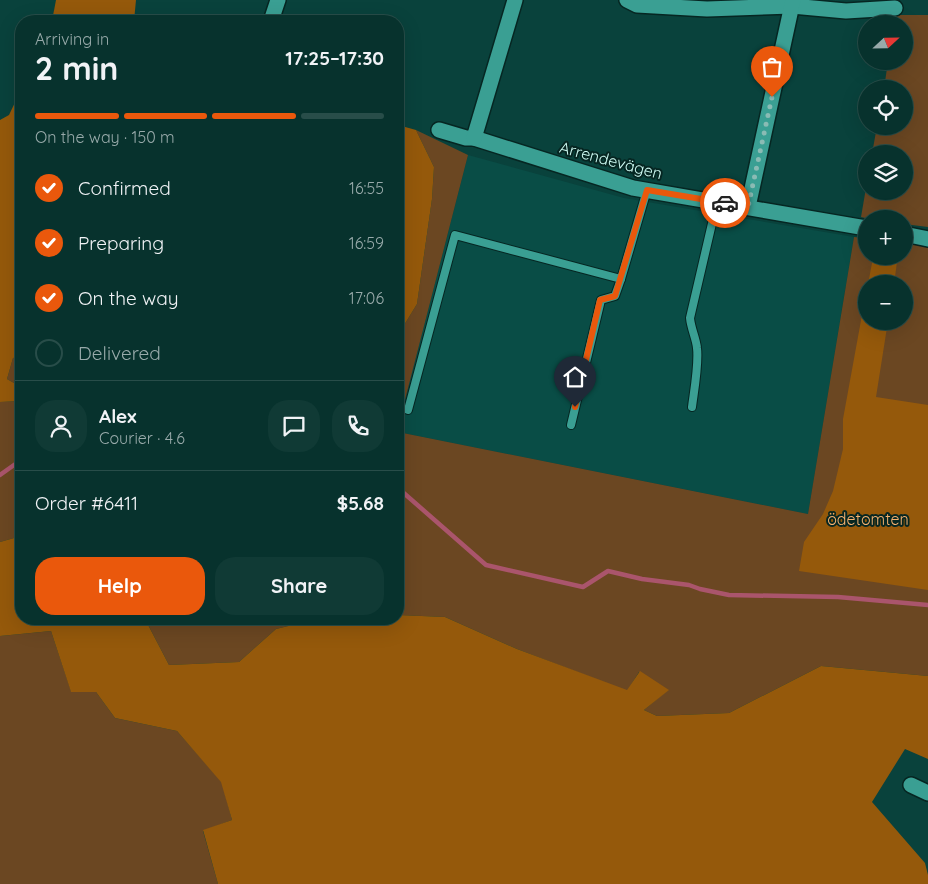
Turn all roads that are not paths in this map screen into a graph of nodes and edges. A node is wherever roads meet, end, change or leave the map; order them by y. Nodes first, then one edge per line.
1 (278, 0) edge
2 (515, 0) edge
3 (627, 0) edge
4 (792, 3) edge
5 (895, 8) dead end
6 (273, 15) edge
7 (439, 130) dead end
8 (474, 138) junction
9 (647, 190) junction
10 (718, 202) junction
11 (748, 207) junction
12 (858, 227) edge
13 (913, 236) edge
14 (928, 239) edge
15 (621, 279) junction
16 (692, 407) dead end
17 (408, 410) dead end
18 (571, 425) dead end
19 (911, 785) dead end
20 (928, 793) edge

1 - 6 street
2 - 8 street
3 - 4 street
4 - 5 street
4 - 11 street
7 - 8 street, Arrendevägen
8 - 9 street, Arrendevägen
9 - 10 street, Arrendevägen
9 - 15 lane
10 - 11 street, Arrendevägen
10 - 16 lane
11 - 12 street, Arrendevägen
13 - 14 street
15 - 17 lane
15 - 18 lane
19 - 20 street

